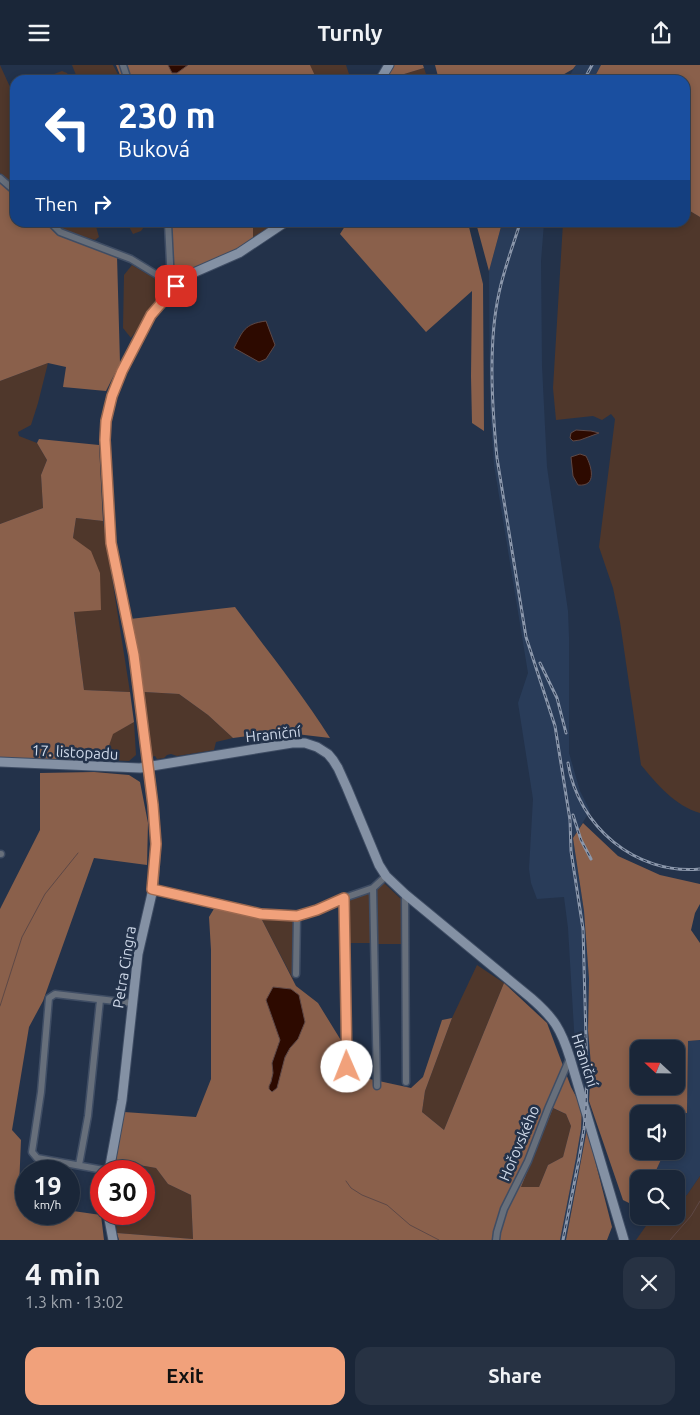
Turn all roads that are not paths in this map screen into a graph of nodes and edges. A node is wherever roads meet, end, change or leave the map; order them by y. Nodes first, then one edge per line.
1 (0, 178) edge
2 (10, 187) edge
3 (55, 227) edge
4 (168, 227) edge
5 (278, 227) edge
6 (173, 285) junction
7 (0, 762) edge
8 (148, 767) junction
9 (386, 877) junction
10 (373, 887) junction
11 (152, 889) junction
12 (405, 894) junction
13 (344, 898) junction
14 (297, 916) junction
15 (296, 974) dead end
16 (100, 1000) junction
17 (132, 1003) junction
18 (570, 1058) junction
19 (406, 1082) dead end
20 (347, 1086) dead end
21 (377, 1086) dead end
22 (49, 1160) edge
23 (80, 1160) edge
24 (111, 1160) edge
25 (110, 1225) edge
26 (113, 1240) edge
27 (496, 1240) edge
28 (624, 1240) edge

1 - 2 street
3 - 6 street
4 - 6 street
5 - 6 street, Petra Cingra
6 - 8 street, Petra Cingra
7 - 8 street, 17. listopadu
8 - 9 street, Hraniční
8 - 11 street, Petra Cingra
9 - 10 street
9 - 12 street, Hraniční
10 - 13 street
10 - 21 street
11 - 14 street
11 - 17 street, Petra Cingra
12 - 18 street, Hraniční
12 - 19 street
13 - 14 street
13 - 20 street
14 - 15 street
16 - 17 street
16 - 22 street
16 - 23 street
17 - 24 street, Petra Cingra
18 - 27 street, Hořovského
18 - 28 street, Hraniční
25 - 26 street

